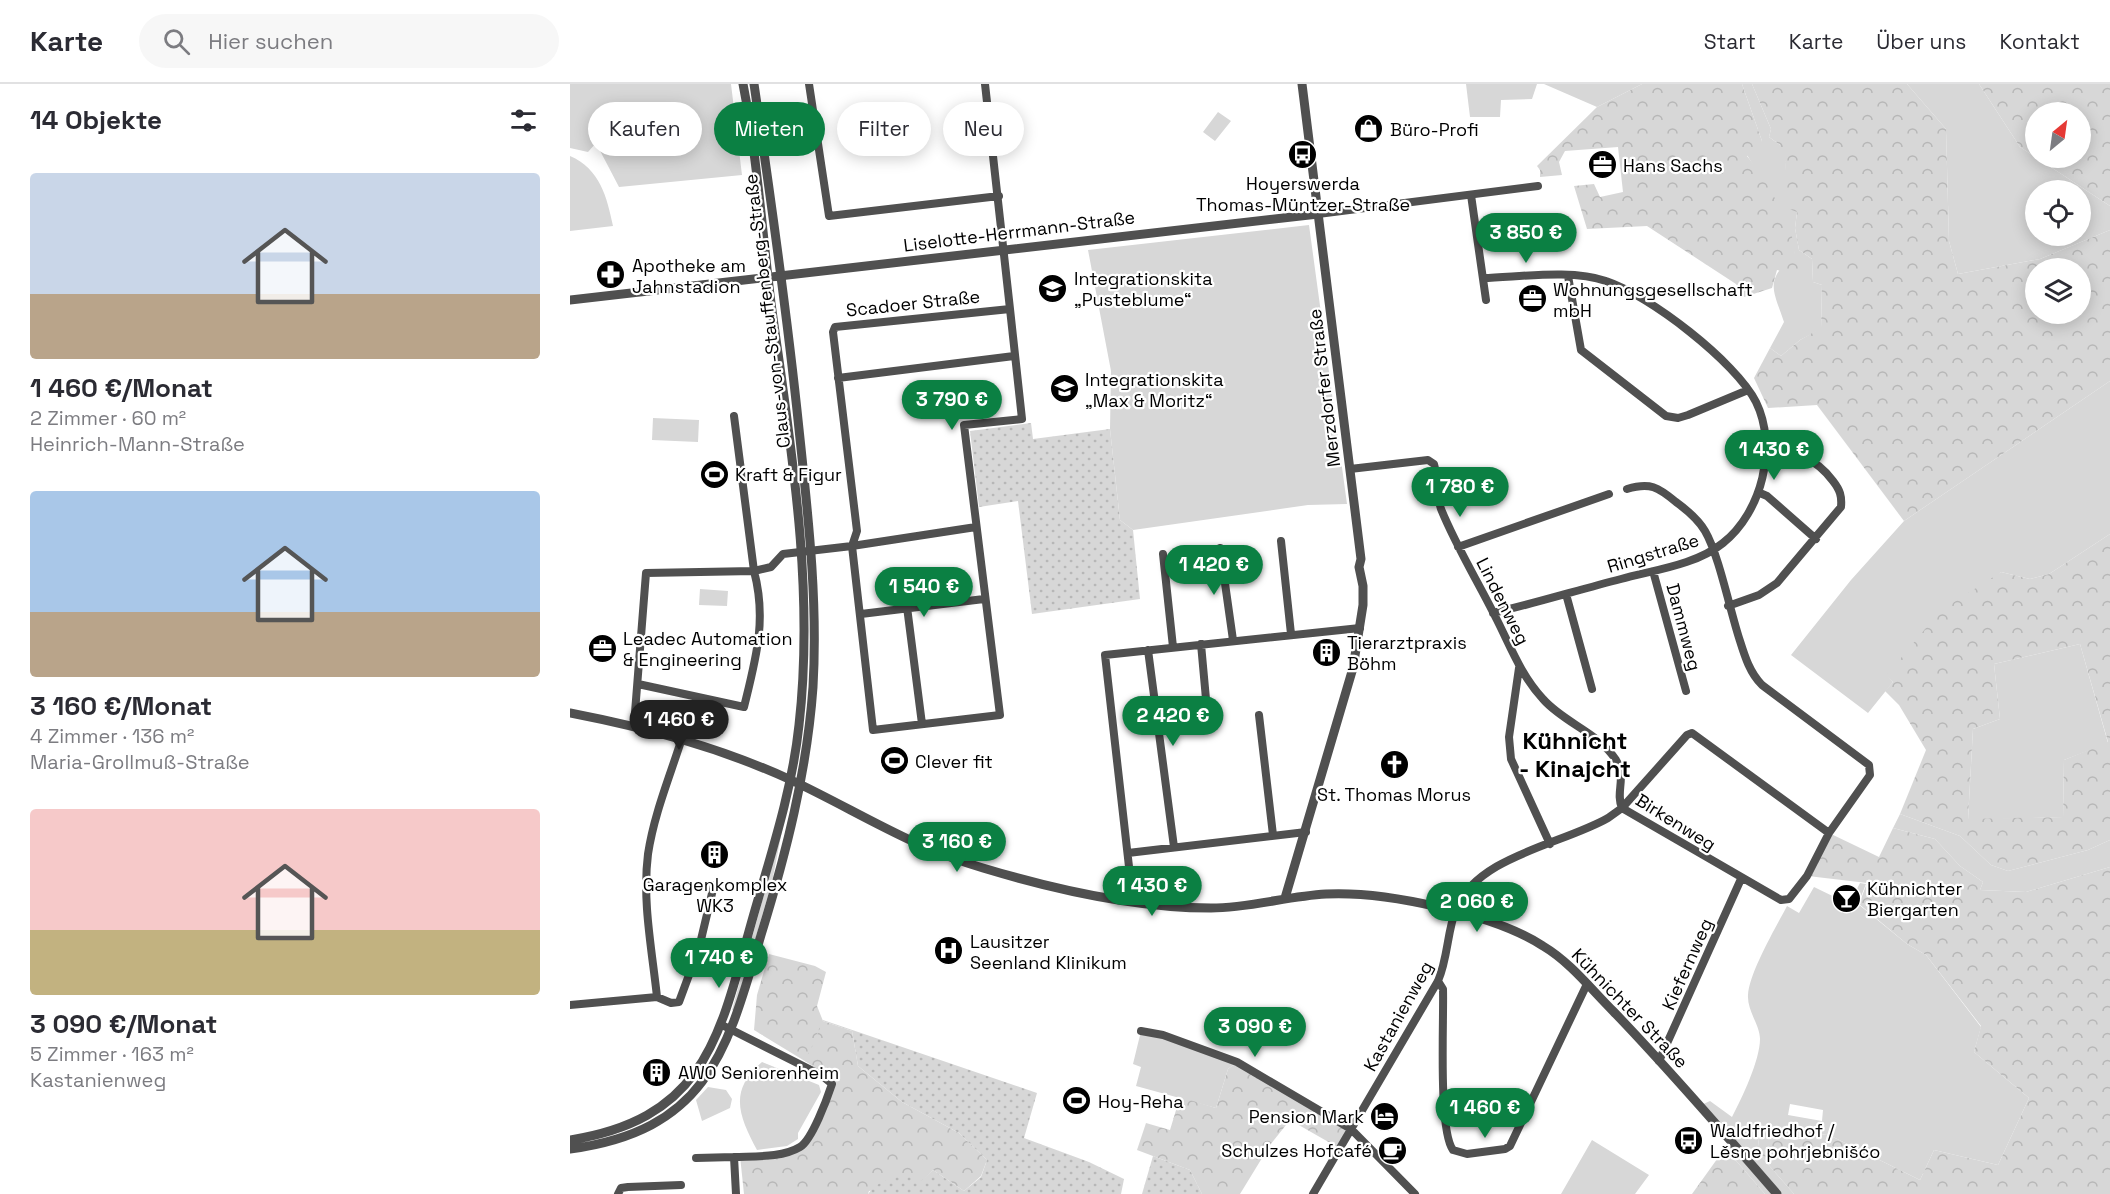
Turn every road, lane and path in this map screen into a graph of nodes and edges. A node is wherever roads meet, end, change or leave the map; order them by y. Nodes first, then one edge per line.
1 (743, 84) edge
2 (754, 84) edge
3 (809, 84) edge
4 (986, 84) edge
5 (1302, 84) edge
6 (1538, 186) dead end
7 (1471, 195) junction
8 (999, 196) junction
9 (1318, 214) junction
10 (1003, 249) junction
11 (782, 275) junction
12 (1568, 276) junction
13 (768, 277) junction
14 (1483, 278) junction
15 (570, 300) edge
16 (1486, 300) dead end
17 (1010, 309) junction
18 (1014, 356) junction
19 (838, 378) junction
20 (1748, 390) junction
21 (734, 416) dead end
22 (1765, 456) junction
23 (1350, 469) junction
24 (1627, 489) dead end
25 (1760, 493) junction
26 (1609, 494) dead end
27 (976, 527) junction
28 (1816, 539) junction
29 (1281, 541) dead end
30 (852, 546) junction
31 (1220, 548) dead end
32 (1458, 548) junction
33 (812, 550) junction
34 (1712, 550) junction
35 (801, 551) junction
36 (1163, 554) dead end
37 (754, 571) junction
38 (1653, 571) junction
39 (1566, 594) junction
40 (984, 598) junction
41 (1728, 606) junction
42 (907, 607) junction
43 (1493, 613) junction
44 (861, 614) junction
45 (1360, 628) junction
46 (1291, 634) junction
47 (1233, 640) junction
48 (1201, 644) junction
49 (1173, 647) junction
50 (1148, 650) junction
51 (1519, 668) junction
52 (638, 684) junction
53 (1531, 684) junction
54 (1517, 688) junction
55 (1592, 689) dead end
56 (1686, 691) dead end
57 (570, 713) edge
58 (1259, 715) dead end
59 (1209, 721) dead end
60 (922, 724) junction
61 (634, 725) junction
62 (682, 738) junction
63 (791, 780) junction
64 (801, 785) junction
65 (1622, 808) junction
66 (1306, 832) junction
67 (1829, 833) junction
68 (1273, 834) junction
69 (1550, 844) junction
70 (1174, 847) junction
71 (1128, 853) junction
72 (1741, 879) junction
73 (714, 885) dead end
74 (1285, 898) junction
75 (1133, 902) junction
76 (1455, 912) junction
77 (1438, 981) junction
78 (1587, 984) junction
79 (657, 997) junction
80 (570, 1005) edge
81 (722, 1025) junction
82 (732, 1029) junction
83 (1141, 1030) dead end
84 (1659, 1061) junction
85 (1351, 1129) junction
86 (570, 1140) edge
87 (570, 1149) edge
88 (734, 1156) junction
89 (696, 1158) dead end
90 (681, 1185) dead end
91 (618, 1194) edge
92 (736, 1194) edge
93 (1313, 1194) edge
94 (1415, 1194) edge
95 (1777, 1194) edge

1 - 13 street, Claus-von-Stauffenberg-Straße
2 - 11 street, Claus-von-Stauffenberg-Straße
3 - 8 street
4 - 8 street
5 - 9 street, Merzdorfer Straße
6 - 7 street, Liselotte-Herrmann-Straße
7 - 9 street, Liselotte-Herrmann-Straße
7 - 14 street
8 - 10 street
9 - 10 street, Liselotte-Herrmann-Straße
9 - 23 street, Merzdorfer Straße
10 - 11 street, Liselotte-Herrmann-Straße
10 - 17 street
11 - 13 street, Liselotte-Herrmann-Straße
11 - 33 street, Claus-von-Stauffenberg-Straße
12 - 14 street
12 - 20 street, Ringstraße
12 - 20 street
13 - 15 street, Liselotte-Herrmann-Straße
13 - 35 street, Claus-von-Stauffenberg-Straße
14 - 16 street
17 - 18 street
17 - 19 street, Scadoer Straße
18 - 19 street
18 - 27 street
19 - 30 street, Scadoer Straße
20 - 22 street, Ringstraße
21 - 37 street
22 - 25 street, Ringstraße
22 - 28 street
23 - 32 street, Lindenweg
23 - 45 street, Merzdorfer Straße
24 - 34 street
25 - 28 street
25 - 34 street, Ringstraße
26 - 32 street, Lindenweg
27 - 30 street
27 - 40 street
28 - 41 street
29 - 46 street
30 - 33 street
30 - 44 street, Scadoer Straße
31 - 47 street
32 - 43 street, Lindenweg
33 - 35 street
33 - 64 street, Claus-von-Stauffenberg-Straße
34 - 38 street, Ringstraße
34 - 41 street
35 - 37 street
35 - 63 street, Claus-von-Stauffenberg-Straße
36 - 49 street
37 - 52 street
37 - 52 street
38 - 39 street, Ringstraße
38 - 56 street, Dammweg
39 - 43 street, Ringstraße
39 - 55 street
40 - 42 street
40 - 60 street
41 - 67 street, Birkenweg
42 - 44 street
42 - 60 street
43 - 51 street, Lindenweg
44 - 60 street, Scadoer Straße
45 - 46 street
45 - 66 street, Merzdorfer Straße
46 - 47 street
47 - 48 street
48 - 49 street
48 - 59 street
49 - 50 street
50 - 70 street
50 - 71 street
51 - 53 street, Lindenweg
51 - 54 street, Lindenweg
52 - 61 street
53 - 54 street
53 - 65 street, Lindenweg
54 - 69 street, Lindenweg
57 - 61 street, Kühnichter Straße
58 - 68 street
61 - 62 street, Kühnichter Straße
62 - 63 street, Kühnichter Straße
62 - 79 street
63 - 64 street, Kühnichter Straße
63 - 81 street, Claus-von-Stauffenberg-Straße
64 - 75 street, Kühnichter Straße
64 - 82 street, Claus-von-Stauffenberg-Straße
65 - 67 street, Birkenweg
65 - 69 street
65 - 72 street, Birkenweg
66 - 68 street
66 - 74 street, Merzdorfer Straße
67 - 72 street, Birkenweg
68 - 70 street
69 - 76 street
70 - 71 street
71 - 75 street
72 - 84 street, Kiefernweg
73 - 79 street
74 - 75 street, Kühnichter Straße
74 - 76 street, Kühnichter Straße
76 - 77 street, Kastanienweg
76 - 78 street, Kühnichter Straße
77 - 78 street
77 - 85 street, Kastanienweg
78 - 84 street, Kühnichter Straße
79 - 80 street
81 - 82 street
81 - 86 street, Claus-von-Stauffenberg-Straße
82 - 87 street, Claus-von-Stauffenberg-Straße
82 - 88 street
83 - 85 street
84 - 95 street, Kühnichter Straße
85 - 93 street, Kastanienweg
85 - 94 street
88 - 89 street
88 - 92 street
90 - 91 street

